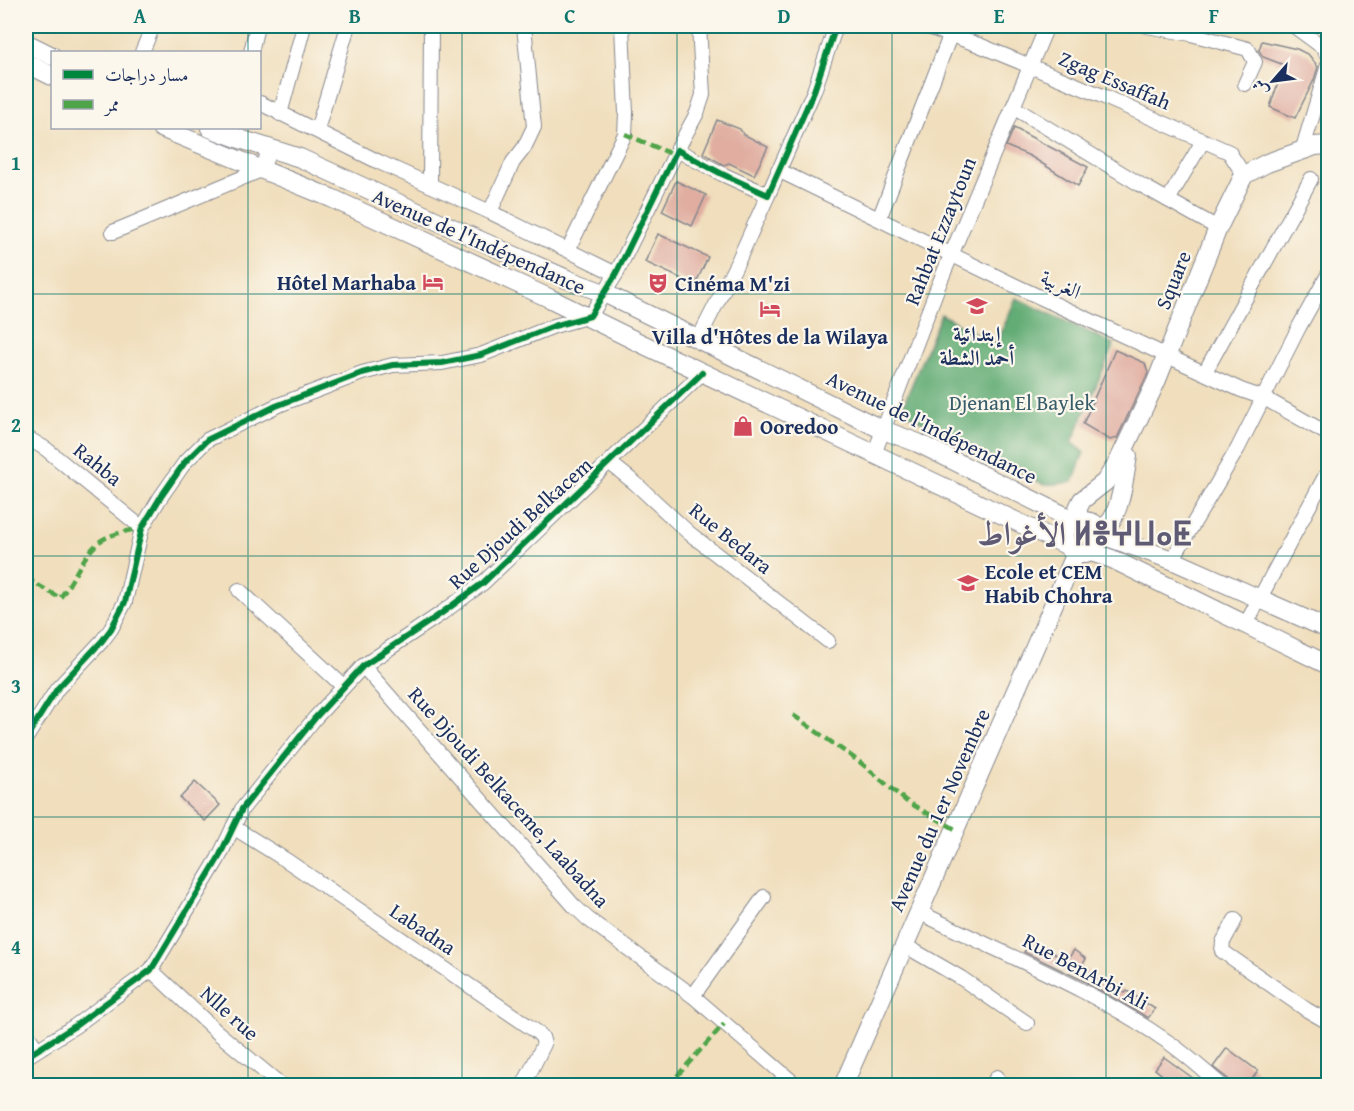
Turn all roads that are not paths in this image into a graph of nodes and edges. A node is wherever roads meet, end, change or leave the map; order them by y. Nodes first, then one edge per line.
1 (257, 26) edge
2 (304, 26) edge
3 (348, 26) edge
4 (431, 26) edge
5 (524, 26) edge
6 (622, 26) edge
7 (699, 26) edge
8 (836, 26) edge
9 (925, 26) edge
10 (1047, 26) edge
11 (1147, 26) edge
12 (1294, 26) edge
13 (150, 33) dead end
14 (950, 36) junction
15 (26, 43) edge
16 (142, 51) edge
17 (251, 51) edge
18 (51, 56) edge
19 (1328, 58) edge
20 (26, 63) edge
21 (1031, 67) junction
22 (51, 76) edge
23 (1245, 84) dead end
24 (261, 104) edge
25 (1013, 107) junction
26 (280, 114) junction
27 (162, 129) edge
28 (213, 129) edge
29 (317, 130) junction
30 (1203, 141) junction
31 (1329, 145) edge
32 (271, 148) junction
33 (677, 150) junction
34 (1302, 151) junction
35 (261, 170) junction
36 (778, 170) junction
37 (1244, 175) junction
38 (1311, 179) dead end
39 (430, 185) junction
40 (768, 195) junction
41 (1168, 200) junction
42 (490, 212) junction
43 (879, 219) junction
44 (1218, 228) junction
45 (113, 232) dead end
46 (568, 250) junction
47 (953, 255) junction
48 (616, 274) junction
49 (1329, 275) edge
50 (604, 293) junction
51 (590, 316) junction
52 (698, 340) junction
53 (1166, 356) junction
54 (1205, 372) junction
55 (702, 373) junction
56 (1264, 398) junction
57 (1135, 425) junction
58 (883, 430) junction
59 (1329, 434) edge
60 (26, 437) edge
61 (874, 454) junction
62 (609, 463) junction
63 (1329, 471) edge
64 (1077, 520) junction
65 (142, 528) junction
66 (1099, 532) junction
67 (1078, 550) junction
68 (1172, 560) junction
69 (239, 590) dead end
70 (1260, 598) junction
71 (1246, 624) junction
72 (1329, 629) edge
73 (828, 641) dead end
74 (1329, 665) edge
75 (363, 666) junction
76 (343, 686) junction
77 (26, 738) edge
78 (233, 827) junction
79 (764, 897) dead end
80 (919, 912) junction
81 (1235, 920) dead end
82 (904, 945) junction
83 (151, 970) junction
84 (693, 996) junction
85 (1027, 1023) dead end
86 (1329, 1023) edge
87 (26, 1033) edge
88 (31, 1053) edge
89 (282, 1086) edge
90 (523, 1086) edge
91 (797, 1086) edge
92 (843, 1086) edge
93 (1222, 1086) edge

1 - 17 street
2 - 26 street
3 - 29 street
4 - 39 street
5 - 42 street
6 - 46 street
7 - 33 street
8 - 36 street
9 - 14 street, Zgag Essaffah
10 - 21 street, Rahbat Ezzaytoun
11 - 23 street
12 - 19 street
13 - 16 street
14 - 21 street, Zgag Essaffah
14 - 43 street
15 - 18 main road
19 - 34 street
20 - 22 main road
21 - 25 street, Rahbat Ezzaytoun
21 - 30 street, Zgag Essaffah
24 - 26 street
25 - 41 street
25 - 47 street, Rahbat Ezzaytoun
26 - 29 street
27 - 35 main road, Avenue de l'Indépendance
28 - 32 main road, Avenue de l'Indépendance
29 - 39 street
30 - 37 street, Zgag Essaffah
30 - 41 street
31 - 34 main road
32 - 35 street
32 - 50 main road, Avenue de l'Indépendance
33 - 40 street
33 - 48 street
34 - 37 main road
35 - 45 street
35 - 51 main road, Avenue de l'Indépendance
36 - 40 street
36 - 43 street, الغربية
37 - 44 main road, Square
38 - 54 street
39 - 42 street
40 - 52 street
41 - 44 street
42 - 46 street
43 - 47 street, الغربية
44 - 53 main road, Square
46 - 48 street
47 - 53 street, الغربية
47 - 58 street, Rahbat Ezzaytoun
48 - 50 street
49 - 56 street
50 - 51 street
50 - 52 main road, Avenue de l'Indépendance
51 - 55 main road, Avenue de l'Indépendance
51 - 65 street
52 - 58 main road, Avenue de l'Indépendance
53 - 54 street, الغربية
53 - 57 main road, Square
54 - 56 street, الغربية
55 - 61 main road, Avenue de l'Indépendance
55 - 62 street, Rue Djoudi Belkacem
56 - 59 street, الغربية
56 - 68 street
57 - 64 main road
57 - 66 main road
58 - 61 street, Rahbat Ezzaytoun
58 - 64 main road, Avenue de l'Indépendance
60 - 65 street, Rahba
61 - 67 main road, Avenue de l'Indépendance
62 - 73 street, Rue Bedara
62 - 75 street, Rue Djoudi Belkacem
63 - 70 street
64 - 66 main road
64 - 67 main road
65 - 77 street
66 - 67 main road
66 - 68 main road
67 - 71 main road, Avenue de l'Indépendance
67 - 80 main road, Avenue du 1er Novembre
68 - 70 main road
69 - 76 street
70 - 71 street
70 - 72 main road
71 - 74 main road, Avenue de l'Indépendance
75 - 76 street, Rue Djoudi Belkacem
75 - 84 street, Rue Djoudi Belkaceme, Laabadna
76 - 78 street, Rue Djoudi Belkacem
78 - 83 street, Rue Djoudi Belkacem
78 - 90 street, Labadna
79 - 84 street
80 - 82 main road, Avenue du 1er Novembre
80 - 93 street, Rue BenArbi Ali
81 - 86 street
82 - 85 street
82 - 92 main road, Avenue du 1er Novembre
83 - 88 street, Rue Djoudi Belkacem
83 - 89 street, Nlle rue
84 - 91 street, Rue Djoudi Belkaceme, Laabadna
87 - 88 street

